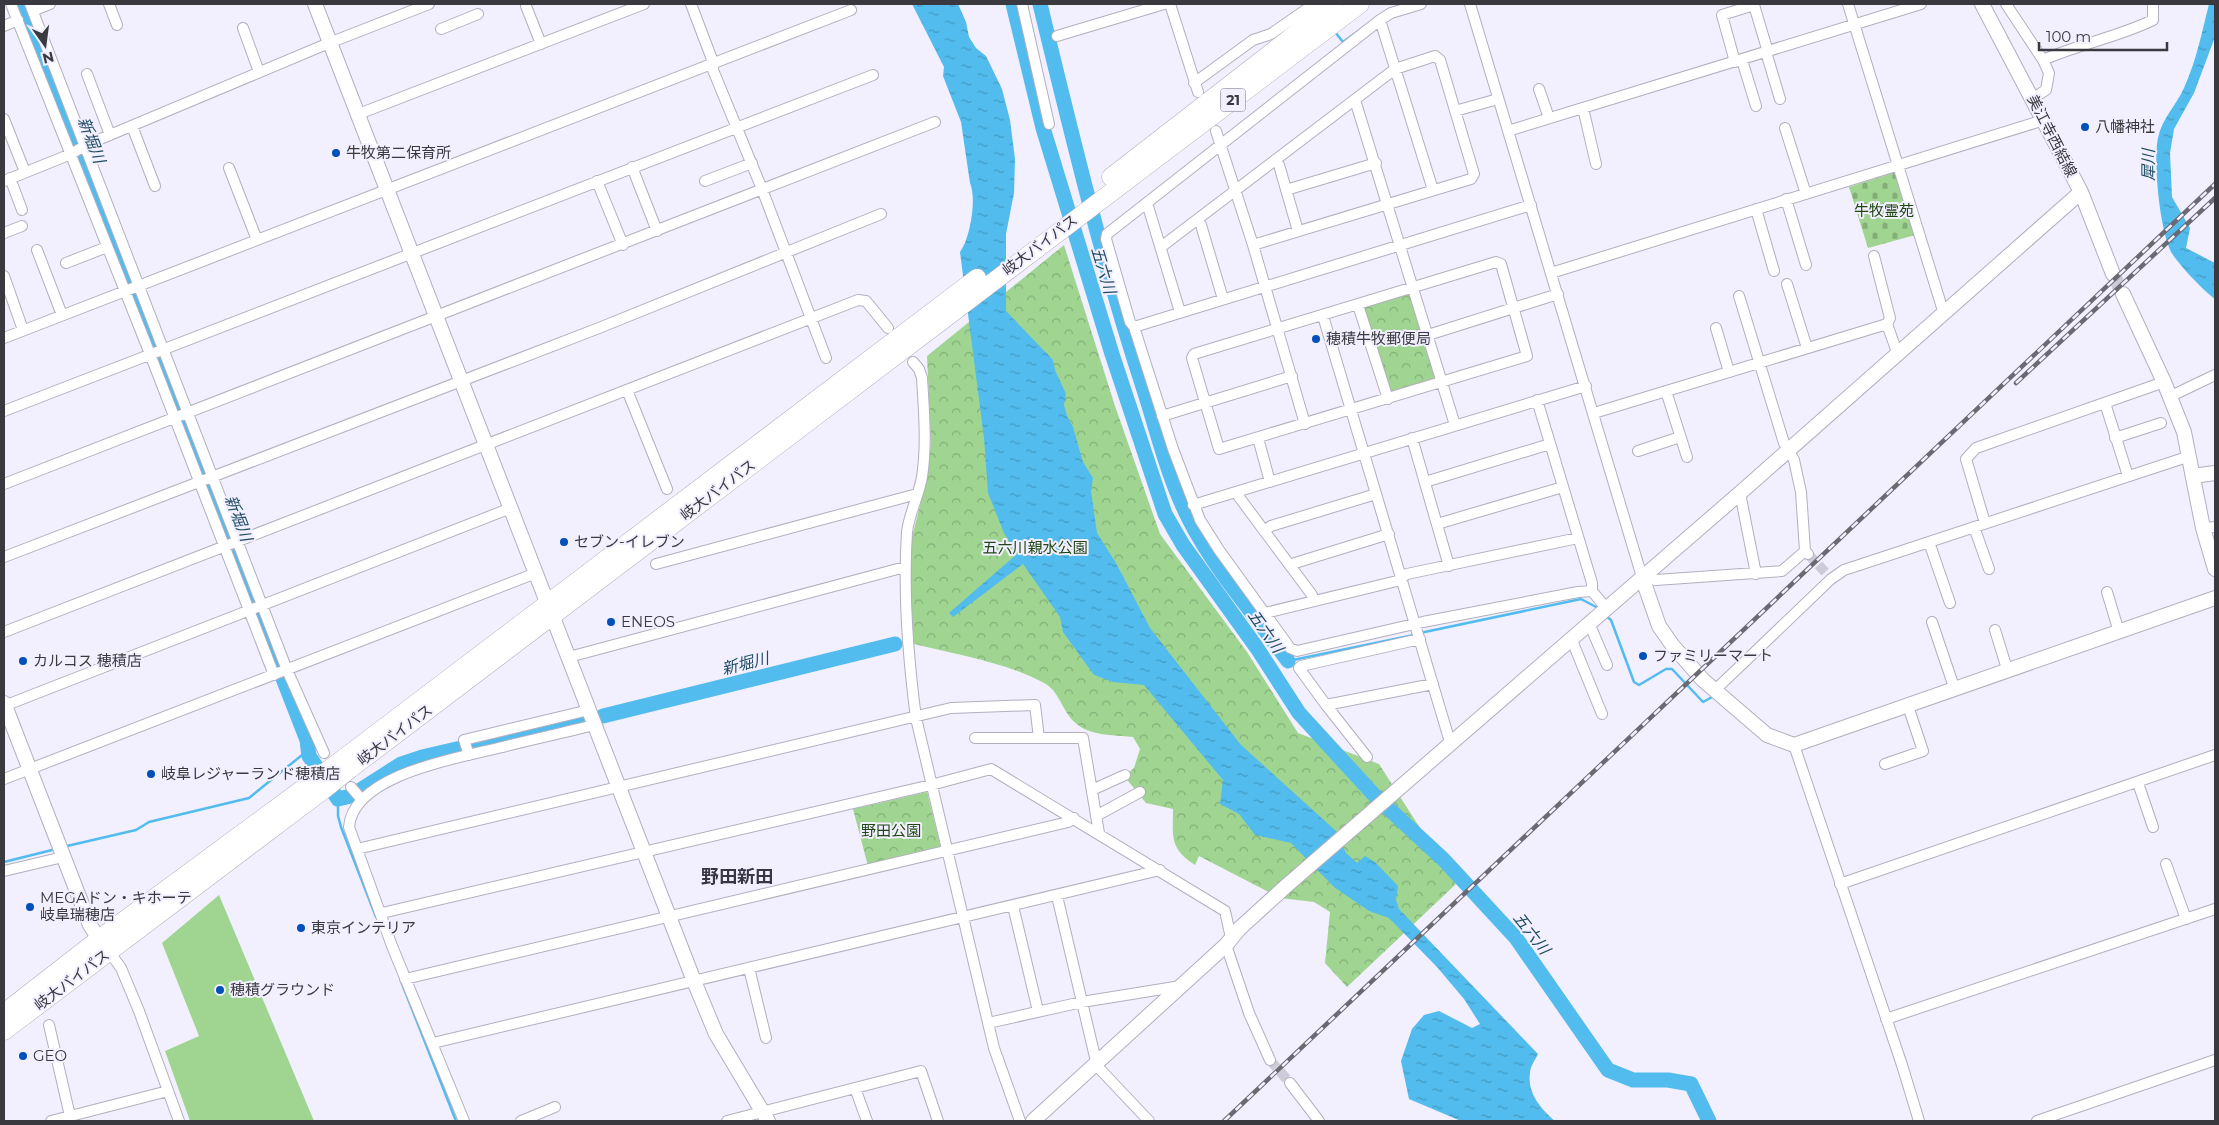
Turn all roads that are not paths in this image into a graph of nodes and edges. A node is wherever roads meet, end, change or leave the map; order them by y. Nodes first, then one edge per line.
1 (11, 4) edge
2 (50, 4) edge
3 (109, 4) edge
4 (315, 4) edge
5 (429, 4) edge
6 (644, 4) edge
7 (690, 4) edge
8 (1022, 4) edge
9 (1164, 4) edge
10 (1170, 4) edge
11 (1314, 4) edge
12 (1334, 4) edge
13 (1360, 4) edge
14 (1421, 4) edge
15 (1470, 4) edge
16 (1848, 4) edge
17 (1921, 4) edge
18 (1982, 4) edge
19 (2006, 4) edge
20 (2153, 4) edge
21 (526, 6) dead end
22 (32, 7) edge
23 (851, 10) dead end
24 (478, 14) dead end
25 (18, 20) junction
26 (1380, 20) junction
27 (117, 25) dead end
28 (4, 26) edge
29 (1854, 26) junction
30 (243, 28) dead end
31 (441, 29) dead end
32 (1057, 36) dead end
33 (329, 43) junction
34 (540, 44) junction
35 (1767, 52) junction
36 (2043, 60) junction
37 (1738, 61) junction
38 (714, 62) junction
39 (1395, 69) junction
40 (259, 72) junction
41 (87, 74) dead end
42 (874, 74) dead end
43 (1539, 89) dead end
44 (2033, 98) junction
45 (1498, 99) junction
46 (1780, 99) dead end
47 (1355, 100) junction
48 (1756, 106) dead end
49 (1583, 108) junction
50 (1455, 111) junction
51 (356, 115) junction
52 (1550, 118) junction
53 (4, 119) edge
54 (2044, 120) junction
55 (935, 122) dead end
56 (1049, 124) dead end
57 (737, 125) junction
58 (132, 126) junction
59 (1785, 128) dead end
60 (1216, 131) dead end
61 (1508, 131) junction
62 (110, 135) junction
63 (1222, 144) junction
64 (79, 150) junction
65 (1275, 160) junction
66 (752, 163) junction
67 (1376, 164) junction
68 (1596, 164) dead end
69 (1899, 165) junction
70 (632, 167) junction
71 (229, 168) dead end
72 (25, 172) junction
73 (7, 179) edge
74 (597, 181) junction
75 (705, 181) dead end
76 (155, 186) dead end
77 (386, 189) junction
78 (762, 189) junction
79 (1236, 190) junction
80 (1286, 190) junction
81 (1433, 190) junction
82 (1103, 191) junction
83 (2081, 192) junction
84 (1806, 194) junction
85 (1786, 200) junction
86 (1147, 203) junction
87 (1389, 204) junction
88 (1531, 205) junction
89 (1756, 209) junction
90 (22, 210) dead end
91 (881, 214) dead end
92 (1197, 220) junction
93 (22, 226) dead end
94 (657, 231) junction
95 (1298, 231) junction
96 (4, 233) edge
97 (257, 240) junction
98 (623, 244) junction
99 (1253, 245) junction
100 (1401, 245) junction
101 (108, 247) junction
102 (1161, 247) junction
103 (37, 250) dead end
104 (411, 253) junction
105 (786, 254) junction
106 (1874, 256) dead end
107 (66, 263) dead end
108 (1806, 265) dead end
109 (1774, 271) dead end
110 (1551, 273) junction
111 (2113, 274) tunnel mouth
112 (5, 282) edge
113 (1787, 284) dead end
114 (1265, 286) junction
115 (132, 288) junction
116 (1414, 288) junction
117 (1558, 294) junction
118 (2123, 294) tunnel mouth
119 (1739, 296) dead end
120 (1223, 299) junction
121 (1358, 305) junction
122 (1515, 308) junction
123 (1180, 312) junction
124 (1944, 314) junction
125 (62, 315) junction
126 (1323, 316) junction
127 (435, 317) junction
128 (811, 320) junction
129 (1887, 324) junction
130 (1134, 327) junction
131 (888, 328) dead end
132 (1716, 328) dead end
133 (1278, 329) junction
134 (23, 330) junction
135 (1428, 334) junction
136 (4, 338) edge
137 (1807, 348) junction
138 (157, 351) junction
139 (1898, 355) junction
140 (826, 358) dead end
141 (913, 362) dead end
142 (1759, 363) junction
143 (1730, 372) junction
144 (2215, 375) edge
145 (1292, 376) junction
146 (460, 380) junction
147 (1442, 382) junction
148 (2164, 382) junction
149 (1586, 386) junction
150 (627, 390) junction
151 (1666, 391) junction
152 (2170, 397) junction
153 (1388, 399) junction
154 (1537, 400) junction
155 (1206, 402) junction
156 (2105, 403) junction
157 (1352, 410) junction
158 (4, 411) edge
159 (1594, 413) junction
160 (181, 415) junction
161 (1162, 416) junction
162 (2161, 423) dead end
163 (1305, 424) junction
164 (1455, 425) junction
165 (1680, 437) junction
166 (1258, 438) junction
167 (1412, 438) junction
168 (2115, 438) junction
169 (1550, 444) junction
170 (485, 446) junction
171 (1788, 450) junction
172 (1638, 451) dead end
173 (1365, 453) junction
174 (2190, 456) junction
175 (1687, 458) dead end
176 (2215, 473) edge
177 (2128, 476) junction
178 (2194, 476) junction
179 (206, 478) junction
180 (1270, 482) junction
181 (1425, 482) junction
182 (4, 484) edge
183 (1563, 487) junction
184 (666, 488) dead end
185 (1238, 492) junction
186 (1740, 493) junction
187 (917, 494) junction
188 (1376, 494) junction
189 (1193, 505) junction
190 (511, 508) junction
191 (1985, 523) junction
192 (1436, 524) junction
193 (1974, 527) junction
194 (2209, 528) edge
195 (1264, 531) junction
196 (1389, 534) junction
197 (1578, 538) junction
198 (1930, 542) junction
199 (231, 544) junction
200 (4, 557) edge
201 (656, 564) dead end
202 (1448, 566) junction
203 (906, 567) junction
204 (1291, 567) junction
205 (1989, 569) dead end
206 (2215, 569) edge
207 (536, 573) junction
208 (1756, 574) junction
209 (1642, 577) junction
210 (1402, 578) junction
211 (1592, 591) junction
212 (2107, 592) dead end
213 (2215, 598) edge
214 (1313, 601) junction
215 (1950, 603) dead end
216 (256, 608) junction
217 (1606, 608) junction
218 (549, 610) junction
219 (1265, 613) junction
220 (1589, 622) junction
221 (1932, 622) dead end
222 (1416, 623) junction
223 (1995, 630) dead end
224 (4, 632) edge
225 (2120, 632) junction
226 (1571, 638) junction
227 (1420, 639) junction
228 (569, 657) junction
229 (1607, 665) dead end
230 (2008, 672) junction
231 (280, 673) junction
232 (1433, 684) junction
233 (1956, 690) junction
234 (1714, 691) junction
235 (4, 705) edge
236 (1326, 705) junction
237 (1908, 706) junction
238 (589, 710) junction
239 (1602, 714) dead end
240 (916, 718) junction
241 (594, 725) junction
242 (975, 738) dead end
243 (1039, 738) junction
244 (1450, 742) junction
245 (1794, 744) junction
246 (324, 753) dead end
247 (469, 755) junction
248 (2215, 755) edge
249 (1367, 757) dead end
250 (1885, 764) dead end
251 (29, 769) junction
252 (348, 771) junction
253 (1125, 775) dead end
254 (4, 779) edge
255 (2138, 783) junction
256 (931, 785) junction
257 (620, 788) junction
258 (1092, 790) junction
259 (1140, 792) dead end
260 (361, 799) junction
261 (1096, 816) junction
262 (1074, 818) junction
263 (2153, 827) dead end
264 (1099, 833) junction
265 (357, 849) junction
266 (947, 851) junction
267 (645, 852) junction
268 (63, 857) junction
269 (2166, 864) dead end
270 (1160, 870) junction
271 (4, 871) edge
272 (1840, 884) junction
273 (1057, 896) junction
274 (1013, 906) junction
275 (2215, 909) edge
276 (382, 913) junction
277 (669, 917) junction
278 (963, 918) junction
279 (2186, 919) junction
280 (1228, 942) junction
281 (104, 945) junction
282 (749, 968) junction
283 (405, 979) junction
284 (694, 981) junction
285 (1182, 986) junction
286 (1082, 1002) junction
287 (1038, 1012) junction
288 (4, 1013) edge
289 (1886, 1019) junction
290 (988, 1023) junction
291 (48, 1024) dead end
292 (4, 1032) edge
293 (766, 1038) dead end
294 (433, 1043) junction
295 (1270, 1060) tunnel mouth
296 (2215, 1060) edge
297 (1097, 1063) junction
298 (1290, 1083) tunnel mouth
299 (855, 1088) junction
300 (168, 1091) junction
301 (555, 1107) dead end
302 (765, 1116) edge
303 (77, 1117) edge
304 (540, 1118) edge
305 (52, 1121) edge
306 (179, 1121) edge
307 (464, 1121) edge
308 (521, 1121) edge
309 (727, 1121) edge
310 (867, 1121) edge
311 (938, 1121) edge
312 (1020, 1121) edge
313 (1033, 1121) edge
314 (1149, 1121) edge
315 (1319, 1121) edge
316 (1919, 1121) edge
317 (2037, 1121) edge

1 - 25 street
2 - 22 street
3 - 27 street
4 - 33 street
5 - 33 street
6 - 34 street
7 - 38 street
8 - 56 street
9 - 32 street
10 - 11 street
12 - 82 highway, 岐大バイパス / 21
13 - 82 highway, 岐大バイパス / 21
14 - 26 street
15 - 45 street
16 - 29 street
17 - 29 street
18 - 44 street, 美江寺西結線
19 - 36 street
20 - 36 street
21 - 34 street
22 - 64 street
23 - 38 street
24 - 31 street
25 - 28 street
25 - 64 street
26 - 39 street
26 - 63 street
29 - 35 street
29 - 69 street
30 - 40 street
33 - 40 street
33 - 51 street
34 - 51 street
35 - 37 street
35 - 37 street
35 - 46 street
36 - 44 street
37 - 48 street
37 - 49 street
38 - 57 street
38 - 77 street
39 - 47 street
39 - 50 street
39 - 81 street
40 - 58 street
41 - 62 street
42 - 57 street
43 - 52 street
44 - 54 street, 美江寺西結線
45 - 50 street
45 - 61 street
47 - 65 street
47 - 67 street
49 - 52 street
49 - 68 street
50 - 81 street
51 - 77 street
52 - 61 street
53 - 72 street
54 - 69 street
54 - 83 street, 美江寺西結線
55 - 78 street
57 - 66 street
57 - 70 street
58 - 62 street
58 - 76 street
59 - 84 street
60 - 63 street
61 - 88 street
62 - 64 street
63 - 79 street
63 - 86 street
64 - 72 street
64 - 101 street
64 - 115 street
65 - 79 street
65 - 80 street
66 - 75 street
66 - 78 street
67 - 80 street
67 - 87 street
69 - 84 street
69 - 124 street
70 - 74 street
70 - 94 street
71 - 97 street
72 - 73 street
73 - 90 street
74 - 98 street
74 - 104 street
77 - 97 street
77 - 104 street
78 - 94 street
78 - 105 street
79 - 92 street
79 - 99 street
80 - 95 street
81 - 87 street
82 - 218 highway, 岐大バイパス / 21
83 - 111 street, 美江寺西結線
83 - 124 street
84 - 85 street
85 - 89 street
85 - 108 street
86 - 102 street
86 - 130 street
87 - 95 street
87 - 100 street
88 - 100 street
88 - 110 street
89 - 109 street
89 - 110 street
91 - 105 street
92 - 102 street
92 - 120 street
93 - 96 street
94 - 98 street
95 - 99 street
97 - 115 street
98 - 127 street
99 - 114 street
100 - 114 street
100 - 116 street
101 - 107 street
101 - 115 street
102 - 123 street
103 - 125 street
104 - 127 street
104 - 138 street
105 - 128 street
105 - 146 street
106 - 129 street
110 - 117 street
112 - 134 street
113 - 137 street
114 - 120 street
114 - 133 street
115 - 125 street
115 - 138 street
115 - 138 street
116 - 121 street
116 - 122 street
116 - 135 street
117 - 122 street
117 - 149 street
118 - 148 street
119 - 142 street
120 - 123 street
121 - 126 street
121 - 153 street
122 - 135 street
122 - 147 street
123 - 130 street
124 - 139 street
125 - 134 street
126 - 133 street
126 - 157 street
127 - 146 street
127 - 160 street
128 - 131 street
128 - 140 street
128 - 150 street
129 - 137 street
129 - 139 street
130 - 161 street
132 - 143 street
133 - 145 street
133 - 155 street
134 - 136 street
135 - 147 street
137 - 142 street
138 - 158 street
138 - 160 street
138 - 160 street
139 - 171 street
141 - 187 street
142 - 143 street
142 - 171 street
143 - 151 street
144 - 152 street
145 - 155 street
145 - 163 street
146 - 170 street
146 - 179 street
147 - 153 street
147 - 164 street
148 - 152 street
148 - 156 street
149 - 154 street
149 - 159 street
150 - 170 street
150 - 184 street
151 - 159 street
151 - 165 street
152 - 174 street
153 - 157 street
154 - 164 street
154 - 169 street
155 - 161 street
155 - 166 street
156 - 168 street
156 - 191 street
157 - 163 street
157 - 173 street
159 - 209 street
160 - 179 street
160 - 179 street
160 - 182 street
161 - 189 street
162 - 168 street
163 - 166 street
164 - 167 street
165 - 172 street
165 - 175 street
166 - 180 street
167 - 173 street
167 - 181 street
168 - 177 street
169 - 181 street
169 - 183 street
170 - 190 street
170 - 199 street
171 - 186 street
171 - 208 street
173 - 180 street
173 - 188 street
174 - 177 street
174 - 178 street
176 - 178 street
177 - 191 street
178 - 194 street
179 - 199 street
179 - 199 street
179 - 200 street
180 - 185 street
181 - 192 street
183 - 192 street
183 - 197 street
185 - 189 street
185 - 195 street
186 - 208 street
186 - 209 street
187 - 201 street
187 - 203 street
188 - 195 street
188 - 196 street
189 - 219 street
190 - 207 street
190 - 216 street
191 - 193 street
192 - 202 street
193 - 198 street
193 - 205 street
194 - 206 street
195 - 204 street
196 - 204 street
196 - 210 street
197 - 202 street
197 - 211 street
198 - 215 street
198 - 234 street
199 - 216 street
199 - 216 street
199 - 224 street
202 - 210 street
203 - 228 street
203 - 240 street
204 - 214 street
207 - 218 street
207 - 231 street
208 - 209 street
209 - 217 street
209 - 234 street
210 - 214 street
210 - 222 street
211 - 217 street
211 - 222 street
212 - 225 street
213 - 225 street
214 - 219 street
216 - 231 street
216 - 231 street
216 - 235 street
217 - 220 street
218 - 228 street
218 - 252 highway, 岐大バイパス / 21
219 - 222 street
220 - 226 street
220 - 229 street
221 - 233 street
222 - 227 street
223 - 230 street
225 - 230 street
226 - 239 street
226 - 244 street
227 - 232 street
227 - 236 street
228 - 238 street
230 - 233 street
231 - 246 street
231 - 251 street
232 - 236 street
232 - 244 street
233 - 237 street
234 - 245 street
235 - 251 street
236 - 249 street
237 - 245 street
237 - 250 street
238 - 241 street
238 - 247 street
240 - 243 street
240 - 256 street
240 - 257 street
241 - 247 street
241 - 257 street
242 - 243 street
243 - 258 street
244 - 280 street
245 - 272 street
247 - 260 street
248 - 255 street
251 - 254 street
251 - 268 street
252 - 260 street
252 - 281 highway, 岐大バイパス / 21, bridge
253 - 258 street
255 - 263 street
255 - 272 street
256 - 262 street
256 - 266 street
256 - 267 street
257 - 265 street
257 - 267 street
258 - 261 street
259 - 261 street
260 - 265 street
261 - 264 street
262 - 264 street
262 - 266 street
264 - 270 street
265 - 276 street
266 - 277 street
266 - 278 street
267 - 276 street
267 - 277 street
268 - 271 street
268 - 281 street
269 - 279 street
270 - 273 street
270 - 280 street
272 - 289 street
273 - 274 street
273 - 286 street
274 - 278 street
274 - 287 street
275 - 279 street
276 - 283 street
277 - 283 street
277 - 284 street
278 - 282 street
278 - 290 street
279 - 289 street
280 - 285 street
280 - 295 street
281 - 288 highway, 岐大バイパス / 21
281 - 292 highway, 岐大バイパス / 21
281 - 300 street
282 - 284 street
282 - 293 street
283 - 294 street
284 - 294 street
284 - 302 street
285 - 286 street
285 - 297 street
286 - 287 street
286 - 297 street
287 - 290 street
289 - 316 street
290 - 312 street
291 - 303 street
294 - 307 street
296 - 317 street
297 - 313 street
297 - 314 street
298 - 315 street
299 - 302 street
299 - 310 street
299 - 311 street
300 - 303 street
300 - 306 street
301 - 304 street
302 - 309 street
303 - 305 street
304 - 308 street

